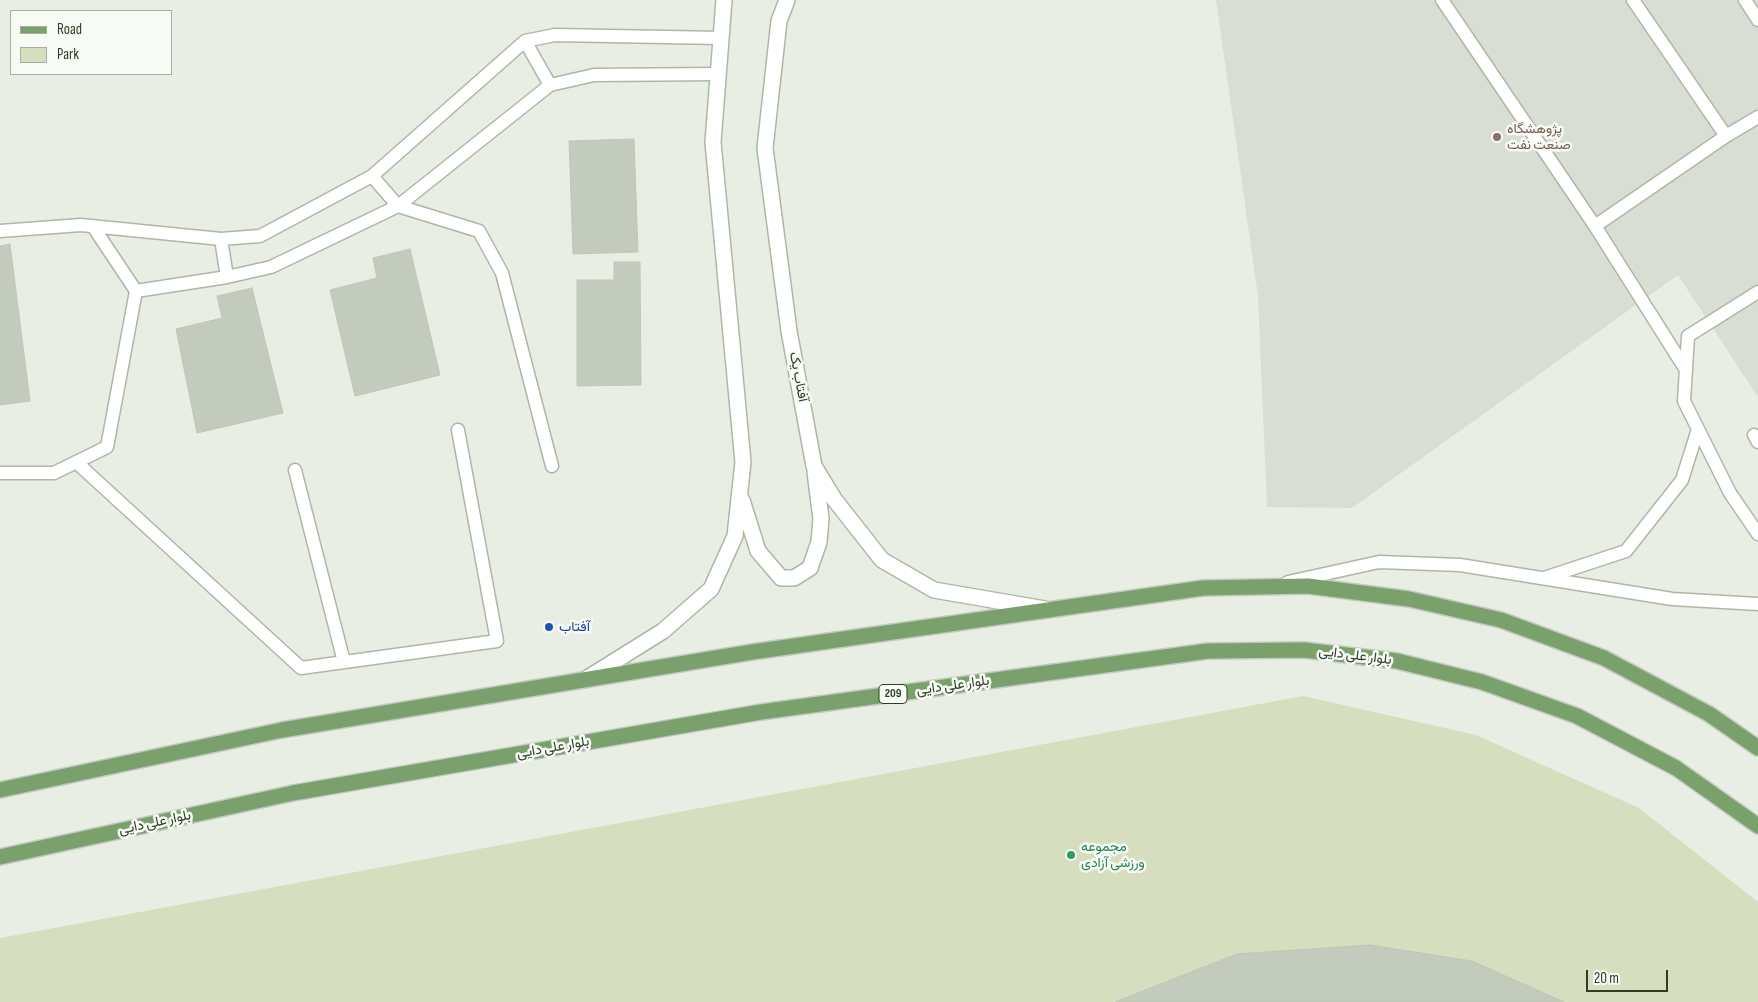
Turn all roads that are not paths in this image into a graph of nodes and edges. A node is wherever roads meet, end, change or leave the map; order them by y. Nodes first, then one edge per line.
1 (724, 0) edge
2 (787, 0) edge
3 (1442, 0) edge
4 (1633, 0) edge
5 (1745, 0) edge
6 (1758, 20) edge
7 (721, 38) junction
8 (525, 41) junction
9 (718, 74) junction
10 (550, 85) junction
11 (1758, 117) edge
12 (1726, 136) junction
13 (372, 176) junction
14 (398, 206) junction
15 (1595, 226) junction
16 (94, 228) junction
17 (0, 231) edge
18 (221, 240) junction
19 (227, 277) junction
20 (136, 291) junction
21 (1758, 292) edge
22 (1686, 370) junction
23 (1698, 429) junction
24 (458, 430) dead end
25 (76, 462) junction
26 (552, 466) dead end
27 (814, 466) junction
28 (295, 470) dead end
29 (0, 473) edge
30 (740, 494) junction
31 (1758, 534) edge
32 (1543, 578) junction
33 (1270, 587) junction
34 (1758, 604) edge
35 (1047, 609) junction
36 (344, 662) junction
37 (585, 680) junction
38 (1758, 748) edge
39 (0, 790) edge
40 (1758, 826) edge
41 (0, 856) edge

1 - 7 street
2 - 27 street, آفتاب یک
3 - 15 lane
4 - 12 lane
5 - 6 lane
7 - 8 lane
7 - 9 street
8 - 10 lane
8 - 13 lane
9 - 10 lane
9 - 30 street
10 - 14 lane
11 - 12 lane
12 - 15 lane
13 - 14 lane
13 - 18 lane
14 - 19 lane
14 - 26 lane
15 - 22 lane
16 - 17 lane
16 - 18 lane
16 - 20 lane
18 - 19 lane
19 - 20 lane
20 - 25 lane
21 - 22 lane
22 - 23 lane
23 - 31 lane
23 - 32 lane
24 - 36 lane
25 - 29 lane
25 - 36 lane
27 - 30 street
27 - 35 street, آفتاب یک
28 - 36 lane
30 - 37 street
32 - 33 lane
32 - 34 lane
33 - 35 main road
33 - 38 main road
35 - 37 main road
37 - 39 main road
40 - 41 main road, بلوار علی دایی / 209

